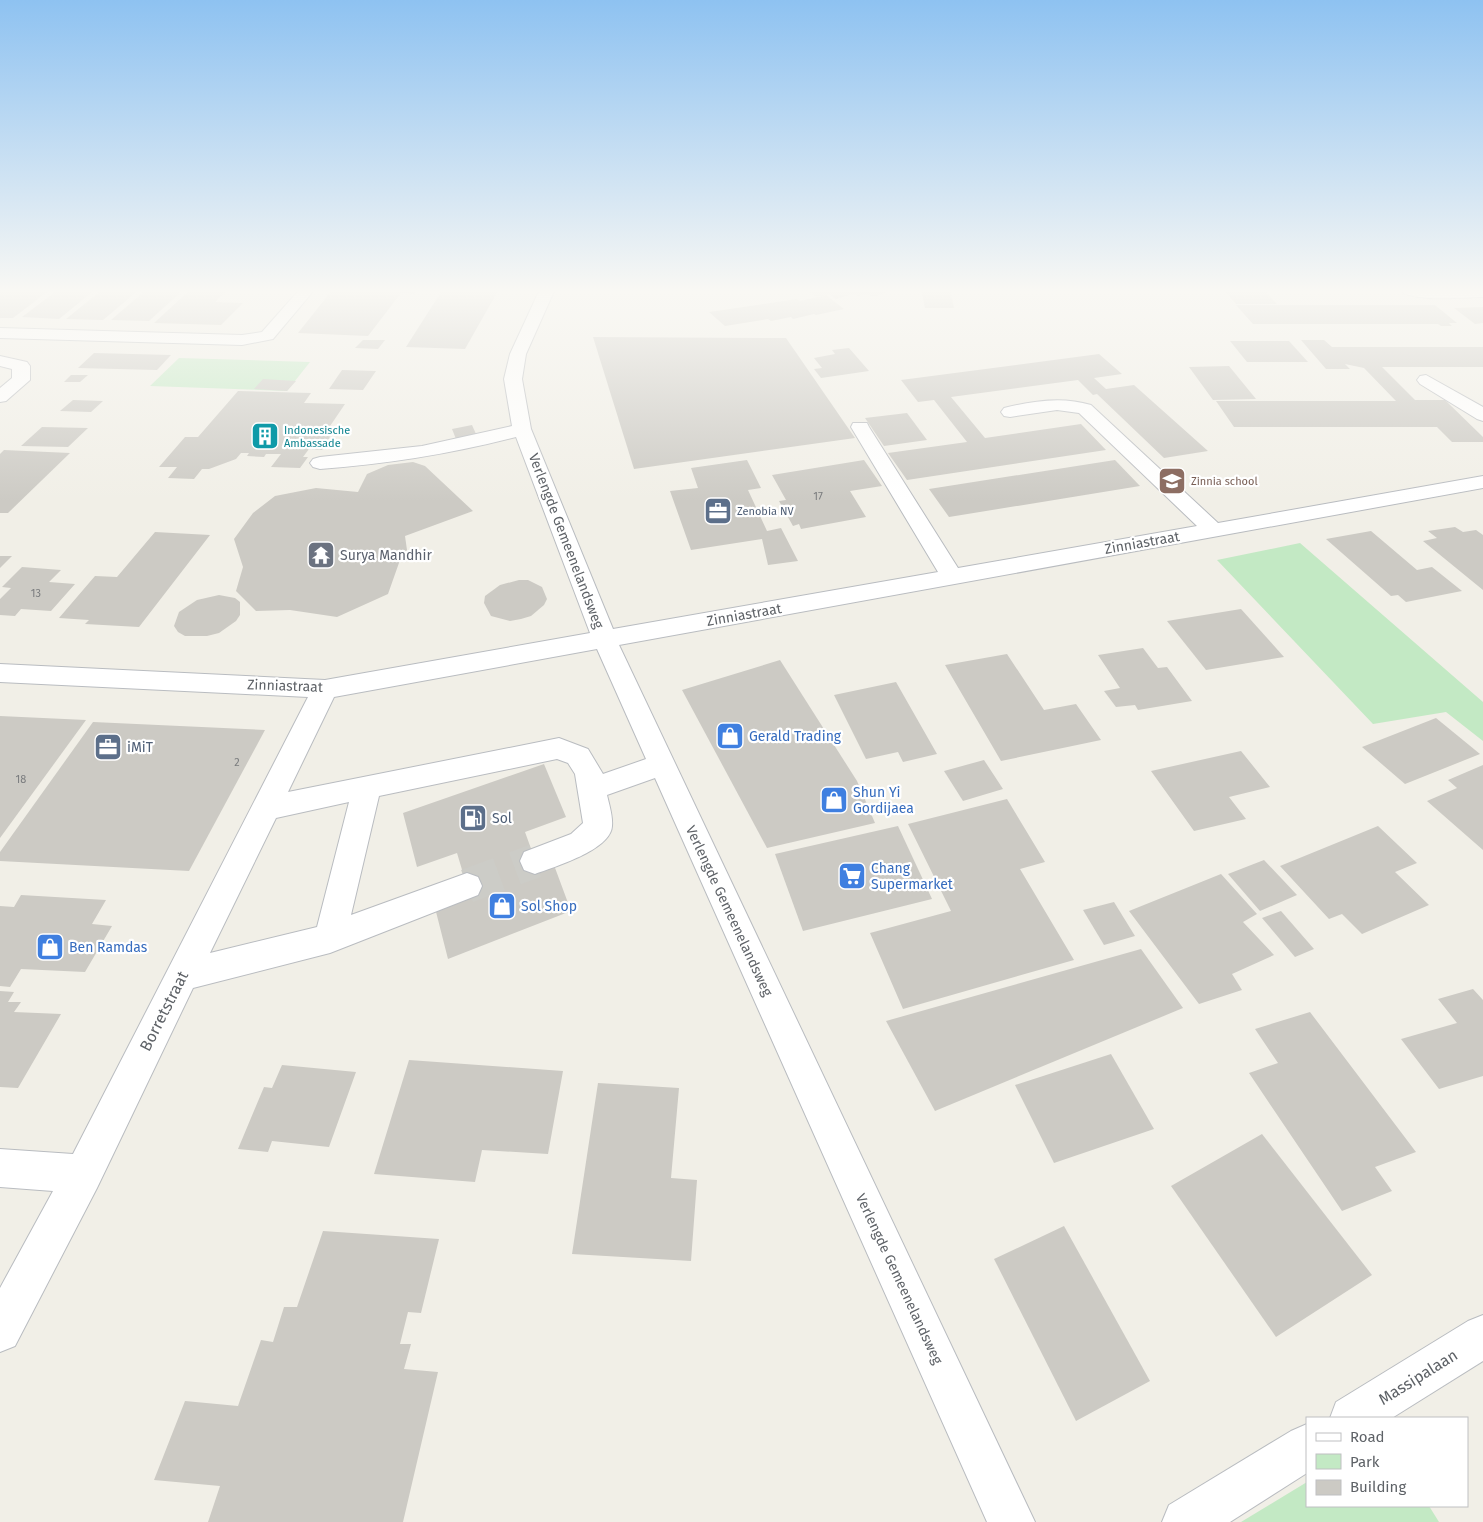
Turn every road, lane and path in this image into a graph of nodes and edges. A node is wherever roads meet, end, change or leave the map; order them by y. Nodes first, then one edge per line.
1 (517, 360) edge
2 (0, 361) edge
3 (1426, 380) dead end
4 (0, 397) edge
5 (1010, 412) dead end
6 (1483, 414) edge
7 (860, 427) dead end
8 (522, 429) junction
9 (320, 463) dead end
10 (1483, 482) edge
11 (1213, 530) junction
12 (952, 576) junction
13 (605, 640) junction
14 (0, 673) edge
15 (325, 689) junction
16 (662, 765) junction
17 (367, 788) junction
18 (591, 789) junction
19 (266, 808) junction
20 (535, 860) tunnel mouth
21 (467, 886) tunnel mouth
22 (330, 938) junction
23 (182, 975) junction
24 (0, 1168) edge
25 (82, 1174) junction
26 (0, 1331) edge
27 (1483, 1336) edge
28 (1354, 1417) edge
29 (1306, 1448) edge
30 (1011, 1522) edge
31 (1186, 1522) edge

1 - 8 street, Verlengde Gemeenelandsweg
2 - 4 street
3 - 6 street
5 - 11 street
7 - 12 street
8 - 9 street
8 - 13 street, Verlengde Gemeenelandsweg
10 - 11 street, Zinniastraat
11 - 12 street, Zinniastraat
12 - 13 street, Zinniastraat
13 - 15 street, Zinniastraat
13 - 16 street, Verlengde Gemeenelandsweg
14 - 15 street, Zinniastraat
15 - 19 street, Borretstraat
16 - 18 street
16 - 30 street, Verlengde Gemeenelandsweg
17 - 18 street
17 - 19 street
17 - 22 street
18 - 20 street
19 - 23 street, Borretstraat
21 - 22 street
22 - 23 street
23 - 25 street, Borretstraat
24 - 25 street
25 - 26 street, Borretstraat
27 - 28 street, Massipalaan
29 - 31 street

